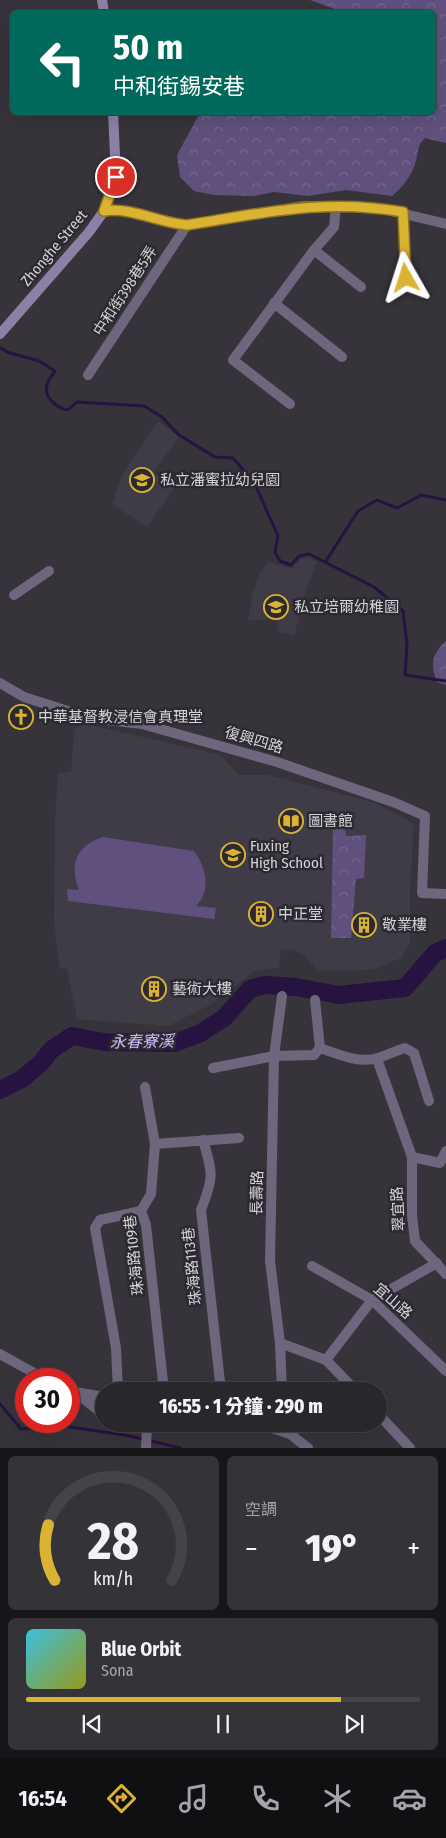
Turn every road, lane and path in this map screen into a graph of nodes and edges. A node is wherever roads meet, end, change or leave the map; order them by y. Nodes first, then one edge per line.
1 (113, 115) edge
2 (336, 206) junction
3 (104, 211) junction
4 (403, 212) junction
5 (446, 224) edge
6 (187, 225) junction
7 (314, 250) junction
8 (406, 278) dead end
9 (361, 287) dead end
10 (274, 303) junction
11 (0, 334) edge
12 (342, 357) dead end
13 (88, 375) dead end
14 (290, 404) dead end
15 (49, 571) dead end
16 (14, 595) dead end
17 (0, 683) edge
18 (446, 894) edge
19 (282, 996) dead end
20 (315, 1000) dead end
21 (320, 1048) junction
22 (274, 1056) junction
23 (377, 1059) junction
24 (213, 1068) dead end
25 (145, 1087) dead end
26 (429, 1101) dead end
27 (238, 1138) dead end
28 (203, 1140) junction
29 (155, 1144) junction
30 (446, 1151) edge
31 (412, 1157) junction
32 (141, 1211) junction
33 (437, 1263) junction
34 (312, 1266) dead end
35 (446, 1274) edge
36 (372, 1300) junction
37 (280, 1343) junction
38 (0, 1354) edge
39 (326, 1360) junction
40 (25, 1368) edge
41 (446, 1371) edge
42 (118, 1382) edge
43 (163, 1382) edge
44 (220, 1382) edge
45 (282, 1382) edge
46 (347, 1382) edge
47 (80, 1393) edge
48 (95, 1396) edge
49 (80, 1397) edge
50 (95, 1408) edge
51 (387, 1424) edge
52 (144, 1432) edge
53 (287, 1432) edge
54 (146, 1448) edge
55 (308, 1448) edge
56 (410, 1448) edge

1 - 3 street, Zhonghe Street
2 - 4 street
2 - 6 street
2 - 7 street
3 - 6 street
3 - 11 street, Zhonghe Street
4 - 5 street
4 - 8 street
6 - 13 street, 中和街398巷5弄
7 - 9 street
7 - 10 street
10 - 12 street
10 - 14 street
15 - 16 street
17 - 18 street, 復興四路
19 - 22 street, 長壽路
20 - 21 street
21 - 22 street
21 - 23 street
22 - 24 street
22 - 37 street, 長壽路
23 - 26 street
23 - 31 street, 翠宜路
25 - 29 street, 珠海路109巷
27 - 28 street
28 - 29 street
28 - 44 street, 珠海路113巷
29 - 32 street, 珠海路109巷
30 - 31 street
31 - 33 street, 翠宜路
32 - 42 street
32 - 43 street, 珠海路109巷
33 - 35 street, 翠宜路
33 - 36 street
34 - 36 street, 宜山路
36 - 39 street
36 - 41 street, 宜山路
37 - 39 street
37 - 45 street, 長壽路
38 - 40 street
39 - 46 street
47 - 48 street
49 - 50 street
51 - 56 street
52 - 54 street
53 - 55 street

